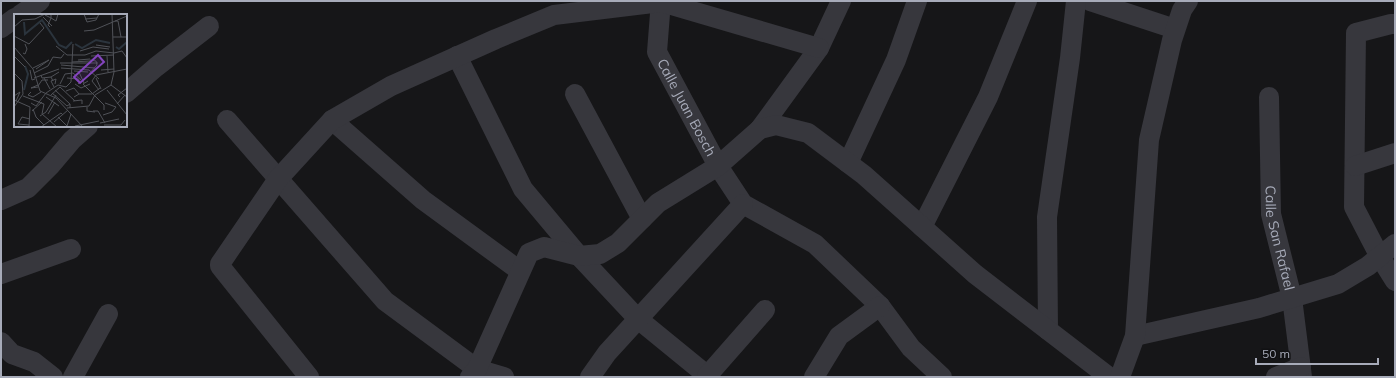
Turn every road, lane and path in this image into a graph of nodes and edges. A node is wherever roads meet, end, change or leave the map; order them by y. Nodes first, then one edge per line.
1 (40, 1) edge
2 (661, 1) edge
3 (841, 1) edge
4 (917, 1) edge
5 (1028, 1) edge
6 (1076, 1) edge
7 (1090, 1) edge
8 (1188, 1) edge
9 (21, 14) edge
10 (14, 19) edge
11 (1395, 24) edge
12 (209, 26) dead end
13 (1, 28) edge
14 (1175, 29) junction
15 (819, 48) junction
16 (457, 56) junction
17 (127, 92) edge
18 (574, 94) dead end
19 (1268, 97) dead end
20 (227, 120) dead end
21 (332, 120) junction
22 (87, 127) edge
23 (760, 129) junction
24 (1395, 153) edge
25 (848, 163) junction
26 (718, 166) junction
27 (1355, 166) junction
28 (278, 179) junction
29 (1, 200) edge
30 (743, 204) junction
31 (642, 219) junction
32 (922, 227) junction
33 (1395, 244) edge
34 (71, 249) dead end
35 (579, 256) junction
36 (1380, 257) junction
37 (520, 271) junction
38 (1, 274) edge
39 (1395, 281) edge
40 (1292, 298) junction
41 (880, 306) junction
42 (764, 310) dead end
43 (108, 314) dead end
44 (638, 319) junction
45 (1048, 330) junction
46 (1135, 336) junction
47 (5, 352) edge
48 (1302, 372) edge
49 (473, 373) edge
50 (708, 376) edge
51 (52, 377) edge
52 (73, 377) edge
53 (309, 377) edge
54 (504, 377) edge
55 (590, 377) edge
56 (814, 377) edge
57 (942, 377) edge
58 (1109, 377) edge
59 (1120, 377) edge
60 (1276, 377) edge

1 - 9 street
2 - 15 street
2 - 16 street
2 - 26 street, Calle Juan Bosch
3 - 15 street
4 - 25 street
5 - 32 street
6 - 45 street
7 - 14 street
8 - 14 street
10 - 13 street
11 - 27 street
12 - 17 street
14 - 46 street
15 - 23 street
16 - 21 street
16 - 35 street
18 - 31 street
19 - 40 street, Calle San Rafael
20 - 28 street
21 - 28 street
21 - 37 street
22 - 29 street
23 - 25 street
23 - 26 street
24 - 27 street
25 - 32 street
26 - 30 street, Calle Juan Bosch
26 - 31 street
27 - 36 street
28 - 49 street
28 - 53 street
30 - 41 street
30 - 44 street
31 - 35 street
32 - 45 street
33 - 36 street
34 - 38 street
35 - 37 street
35 - 44 street
36 - 39 street
36 - 40 street
37 - 49 street
40 - 46 street
40 - 48 street, Calle San Rafael
41 - 56 street
41 - 57 street
42 - 50 street
43 - 52 street
44 - 50 street
44 - 55 street
45 - 58 street
46 - 59 street
47 - 51 street
48 - 60 street
49 - 54 street

